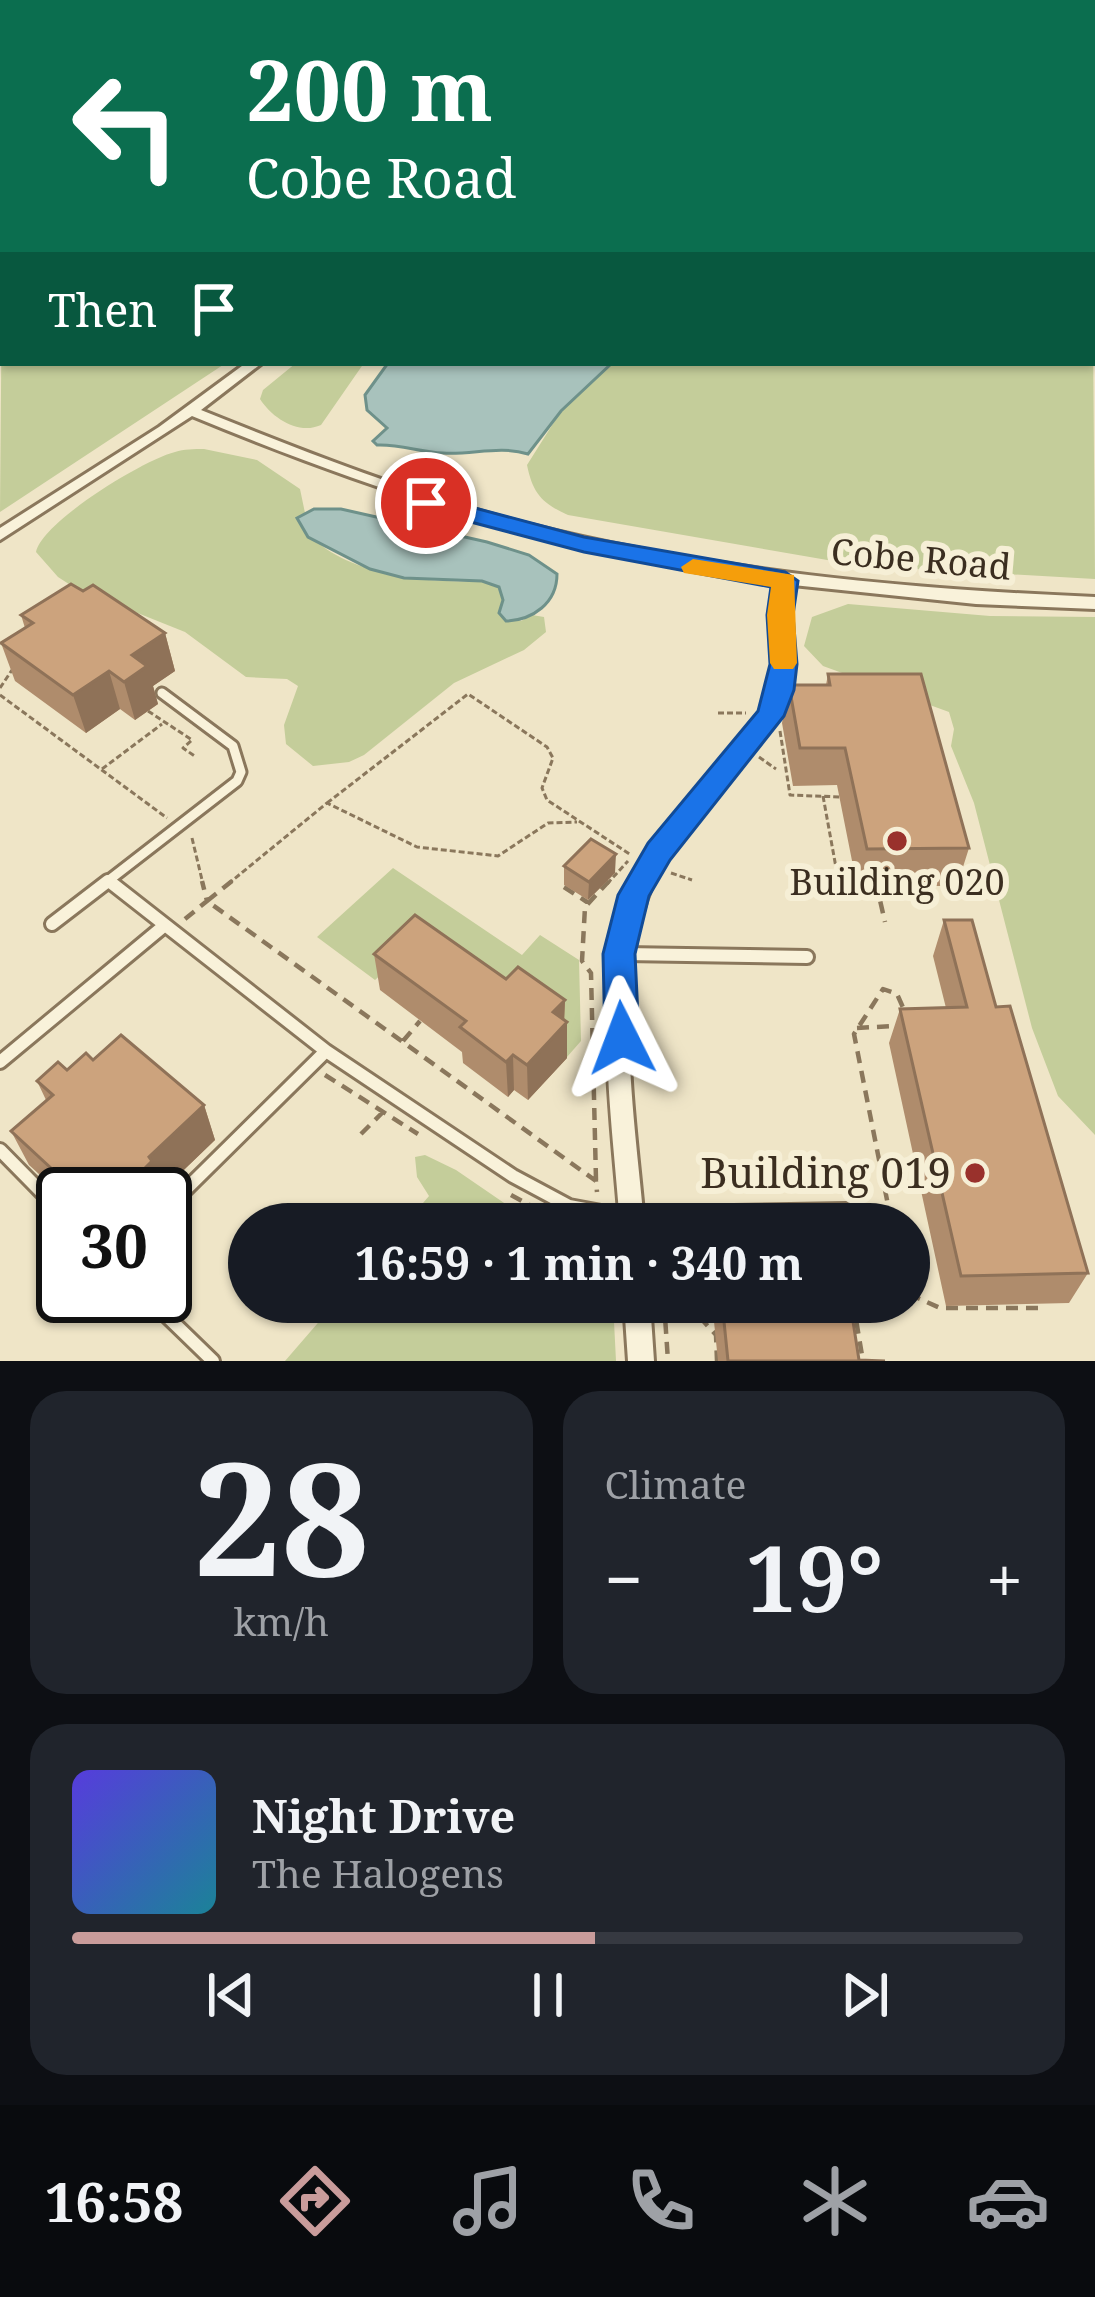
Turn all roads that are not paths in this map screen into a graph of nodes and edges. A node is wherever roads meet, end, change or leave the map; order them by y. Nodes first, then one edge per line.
1 (251, 366) edge
2 (192, 411) junction
3 (0, 536) edge
4 (785, 581) junction
5 (1095, 603) edge
6 (161, 693) dead end
7 (108, 880) junction
8 (52, 924) dead end
9 (168, 927) junction
10 (619, 954) junction
11 (807, 957) dead end
12 (326, 1051) junction
13 (0, 1062) edge
14 (0, 1150) edge
15 (192, 1183) edge
16 (36, 1187) edge
17 (563, 1203) edge
18 (631, 1203) edge
19 (174, 1323) edge
20 (638, 1323) edge
21 (213, 1361) edge
22 (640, 1361) edge

1 - 2 street
2 - 3 street
2 - 4 street, Cobe Road
4 - 5 street, Cobe Road
4 - 10 street
6 - 7 lane
7 - 8 lane
7 - 9 lane
9 - 12 lane
9 - 13 lane
10 - 11 lane
10 - 18 street
12 - 15 lane
12 - 17 lane
14 - 16 lane
19 - 21 lane
20 - 22 street

